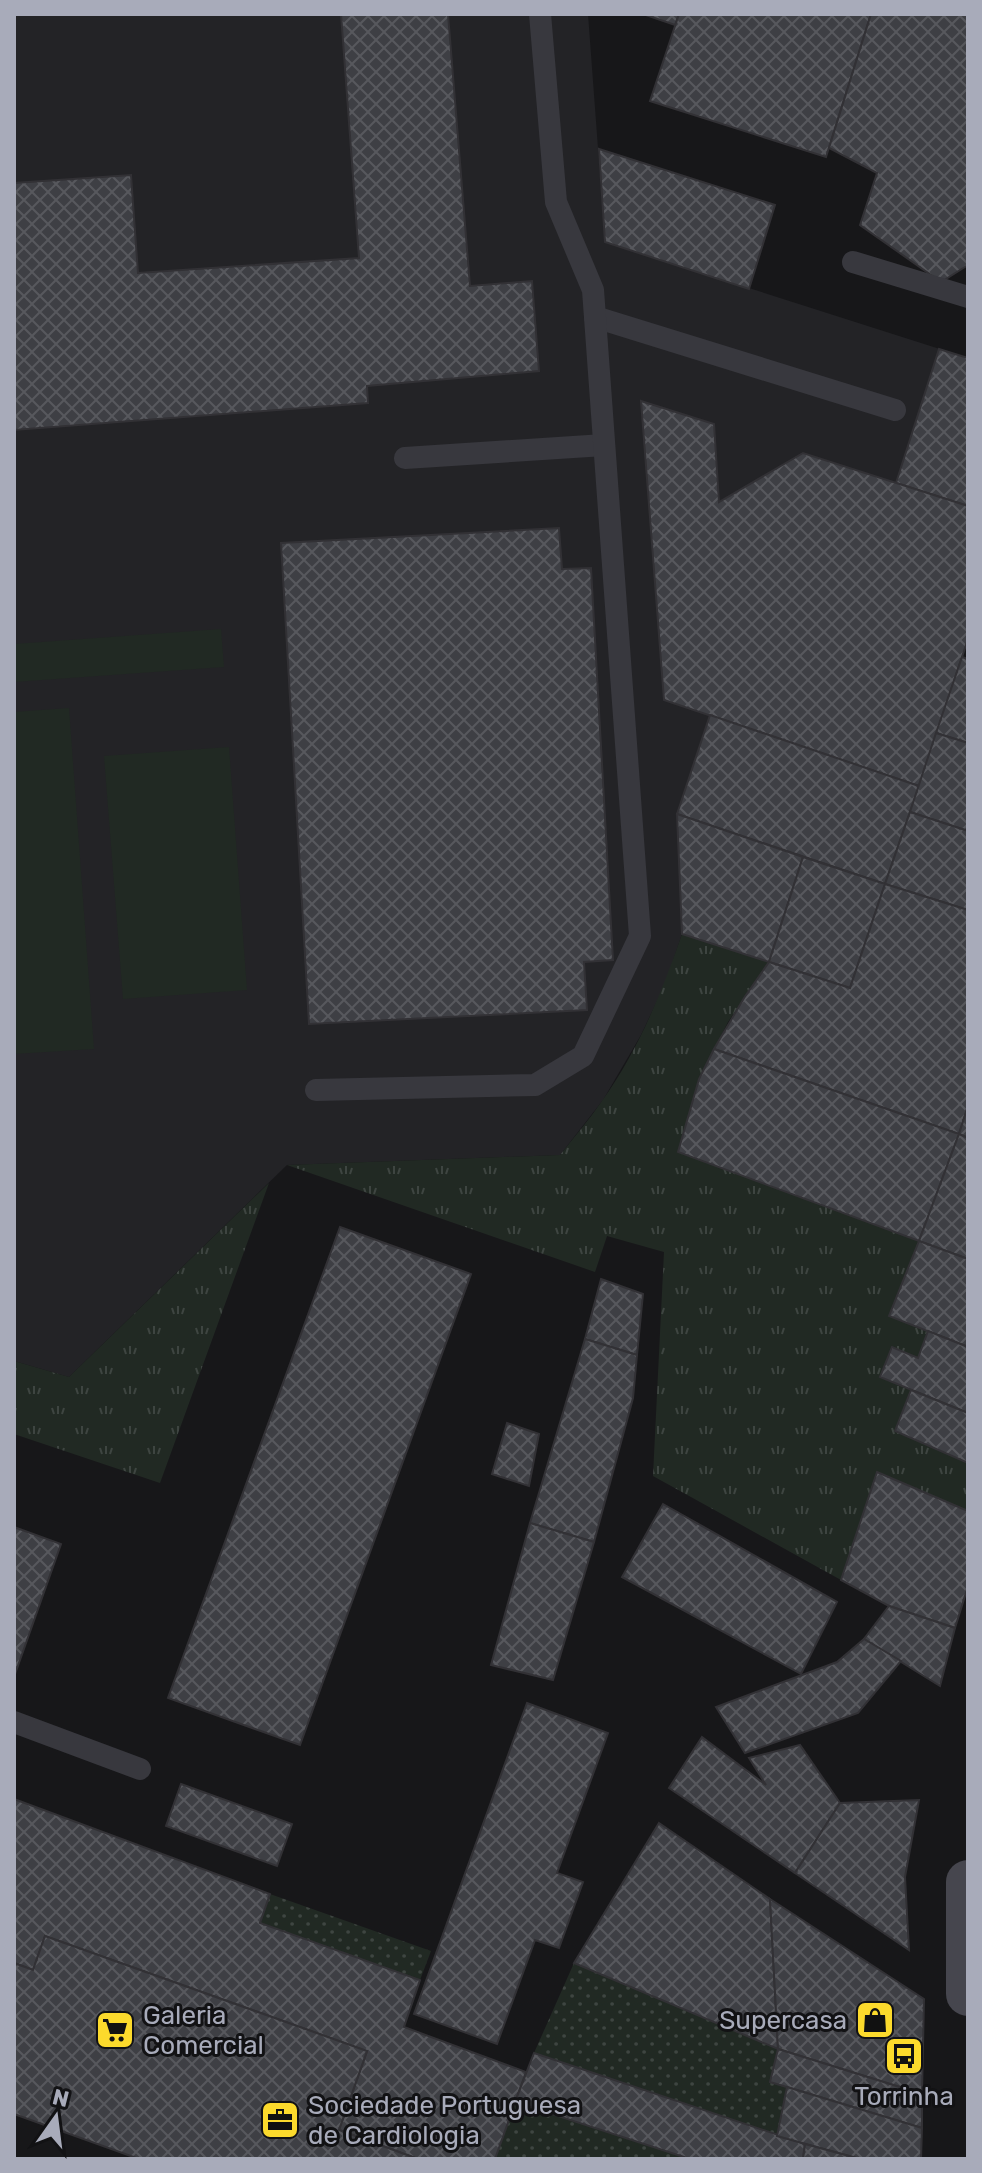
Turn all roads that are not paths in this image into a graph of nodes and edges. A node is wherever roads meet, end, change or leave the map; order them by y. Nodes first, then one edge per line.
1 (540, 14) edge
2 (853, 262) dead end
3 (968, 297) edge
4 (595, 317) junction
5 (895, 410) dead end
6 (604, 445) junction
7 (405, 458) dead end
8 (316, 1090) dead end
9 (14, 1722) edge
10 (140, 1769) dead end
11 (968, 1882) edge
12 (968, 1994) edge

1 - 4 lane
2 - 3 lane
4 - 5 lane
4 - 6 lane
6 - 7 lane
6 - 8 lane
9 - 10 lane
11 - 12 street

